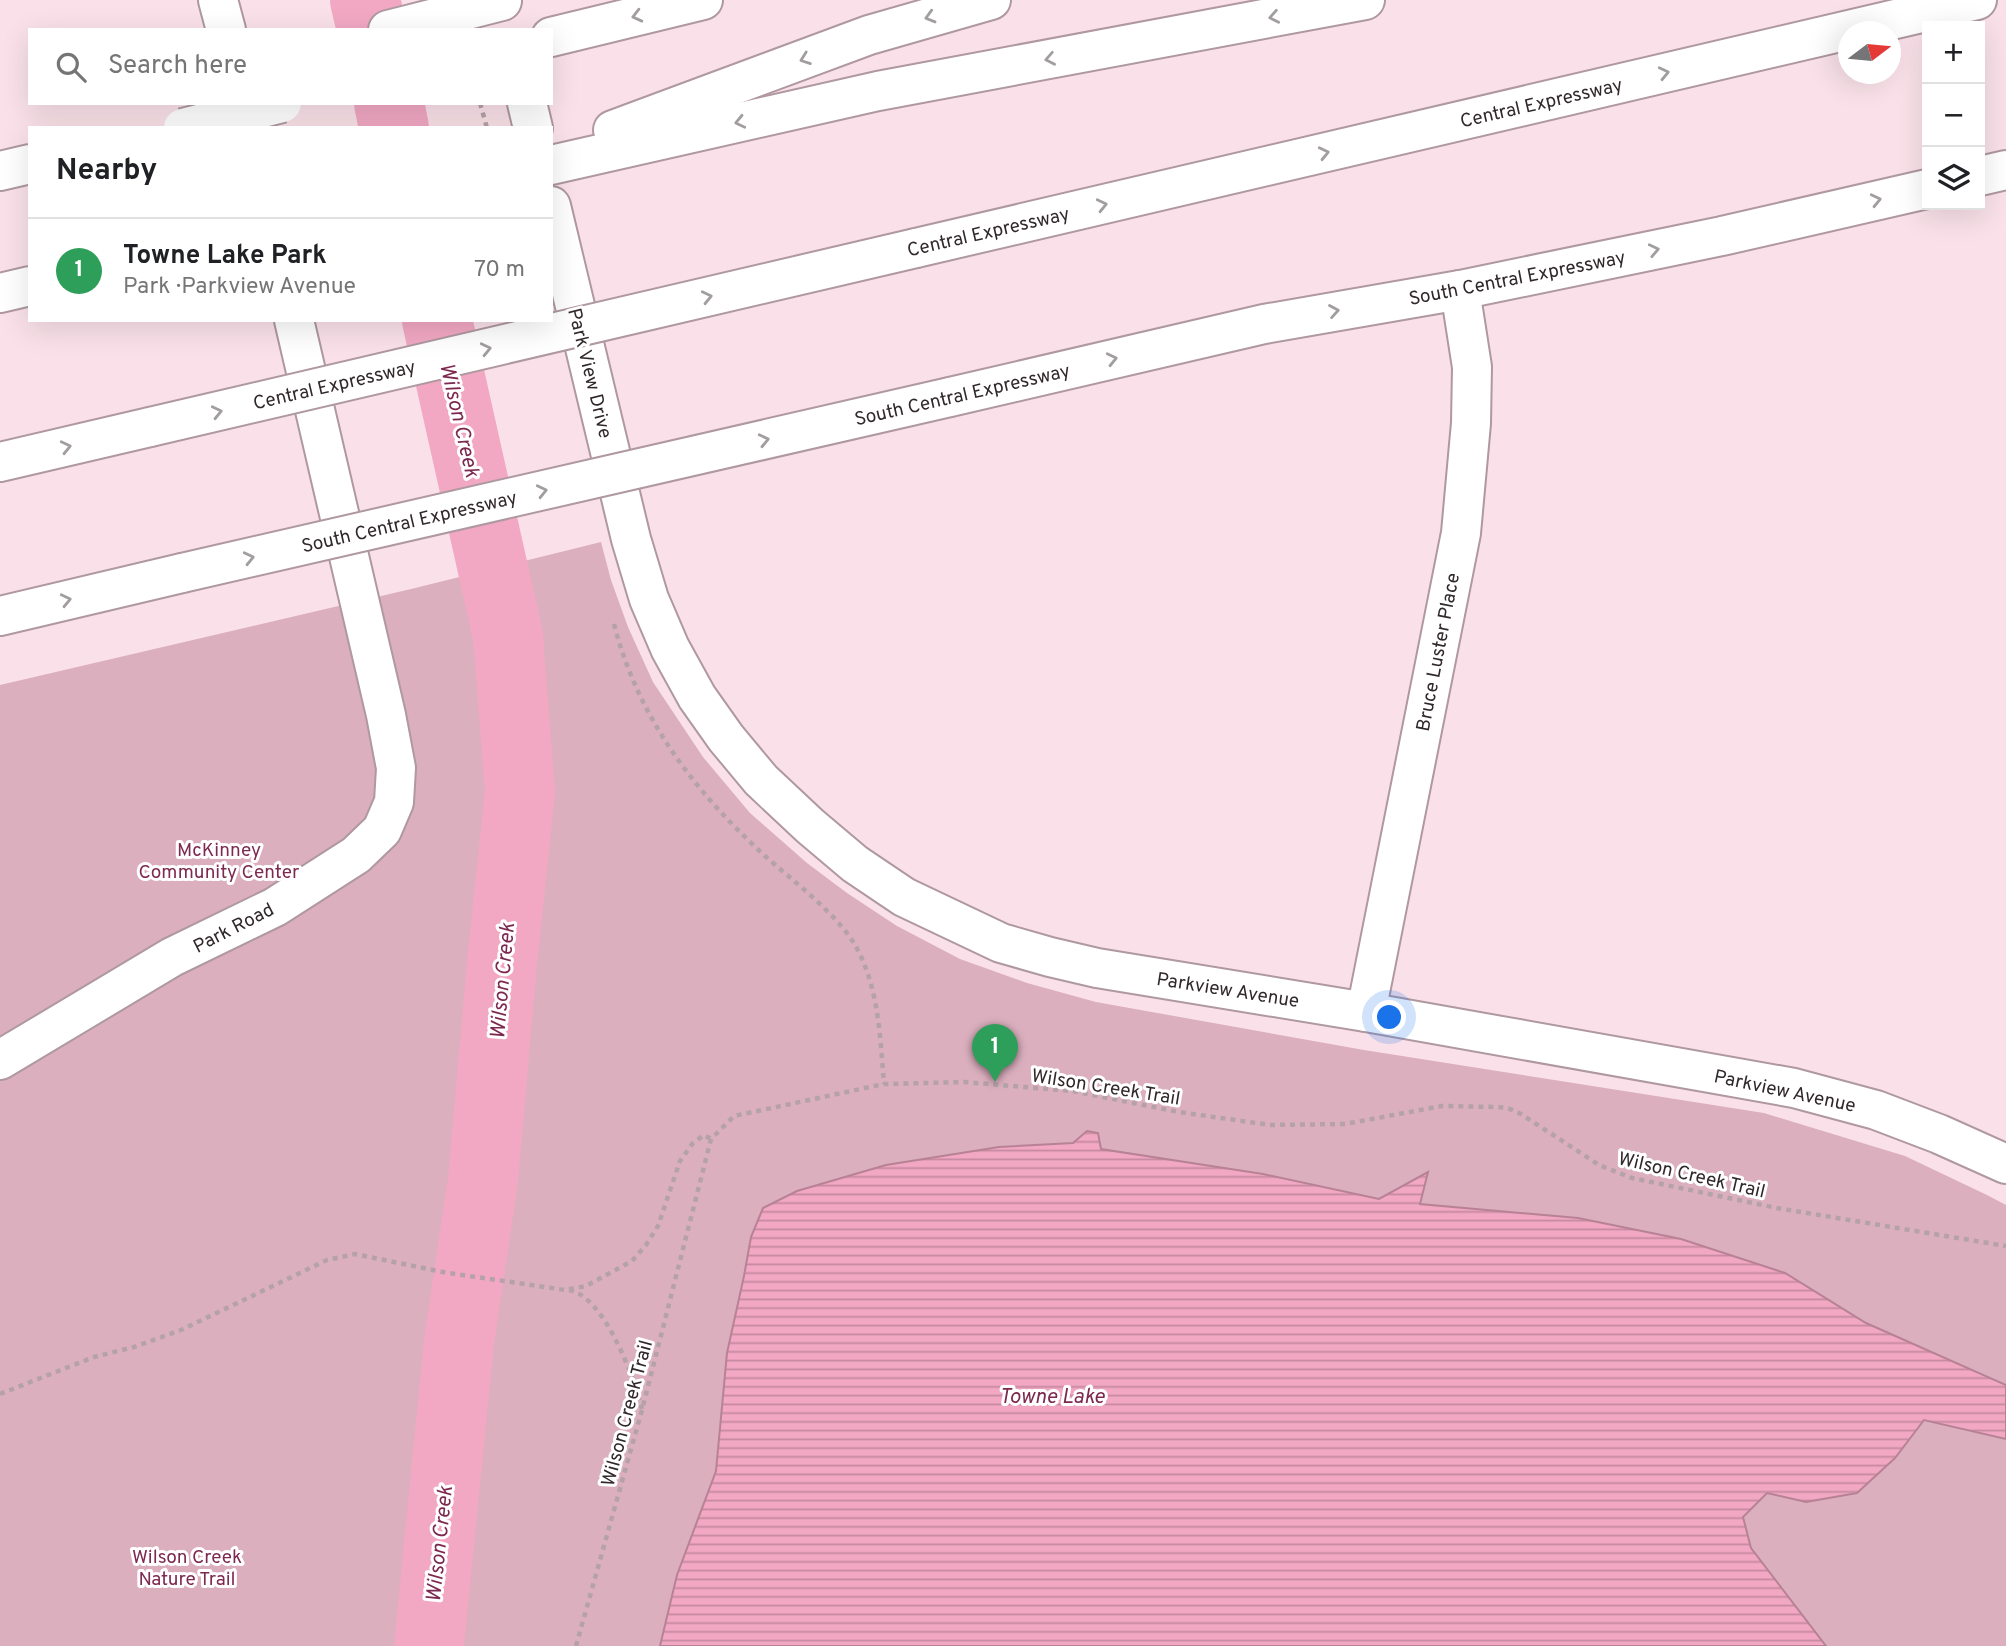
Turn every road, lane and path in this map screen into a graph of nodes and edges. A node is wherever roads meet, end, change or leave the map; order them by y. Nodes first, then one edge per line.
1 (218, 0) edge
2 (703, 0) edge
3 (991, 0) edge
4 (1365, 0) edge
5 (1977, 0) edge
6 (504, 10) edge
7 (225, 28) edge
8 (396, 28) edge
9 (553, 37) edge
10 (244, 105) edge
11 (274, 105) edge
12 (480, 105) edge
13 (527, 105) edge
14 (191, 126) edge
15 (250, 126) edge
16 (486, 126) edge
17 (533, 126) edge
18 (553, 152) edge
19 (28, 164) edge
20 (553, 165) edge
21 (2006, 170) edge
22 (0, 171) edge
23 (1985, 175) edge
24 (1922, 190) edge
25 (553, 214) edge
26 (28, 286) edge
27 (1460, 290) junction
28 (0, 293) edge
29 (294, 322) edge
30 (0, 462) edge
31 (631, 539) joint
32 (0, 616) edge
33 (758, 850) dead end
34 (1366, 1012) junction
35 (0, 1060) edge
36 (884, 1084) junction
37 (711, 1139) junction
38 (2006, 1164) edge
39 (2006, 1246) edge
40 (565, 1290) junction
41 (0, 1394) edge
42 (642, 1410) junction
43 (576, 1646) edge

1 - 7 main road
2 -> 9 main road
3 -> 18 main road
4 -> 20 main road
30 -> 5 main road, Central Expressway, bridge
6 - 8 main road
10 - 15 main road
11 - 14 main road, bridge
12 - 16 path
13 - 17 main road
19 - 22 main road
21 - 23 main road
27 -> 24 main road, South Central Expressway
25 - 31 main road, Park View Drive
26 - 28 main road
32 -> 27 main road, South Central Expressway, bridge
27 - 34 main road, Bruce Luster Place
29 - 35 main road, Park Road
31 - 34 main road, Parkview Avenue
33 - 36 path
34 - 38 main road, Parkview Avenue
36 - 37 path, Wilson Creek Trail
36 - 39 path, Wilson Creek Trail
37 - 40 path
37 - 42 path, Wilson Creek Trail
40 - 41 path
40 - 42 path
42 - 43 path, Wilson Creek Trail

